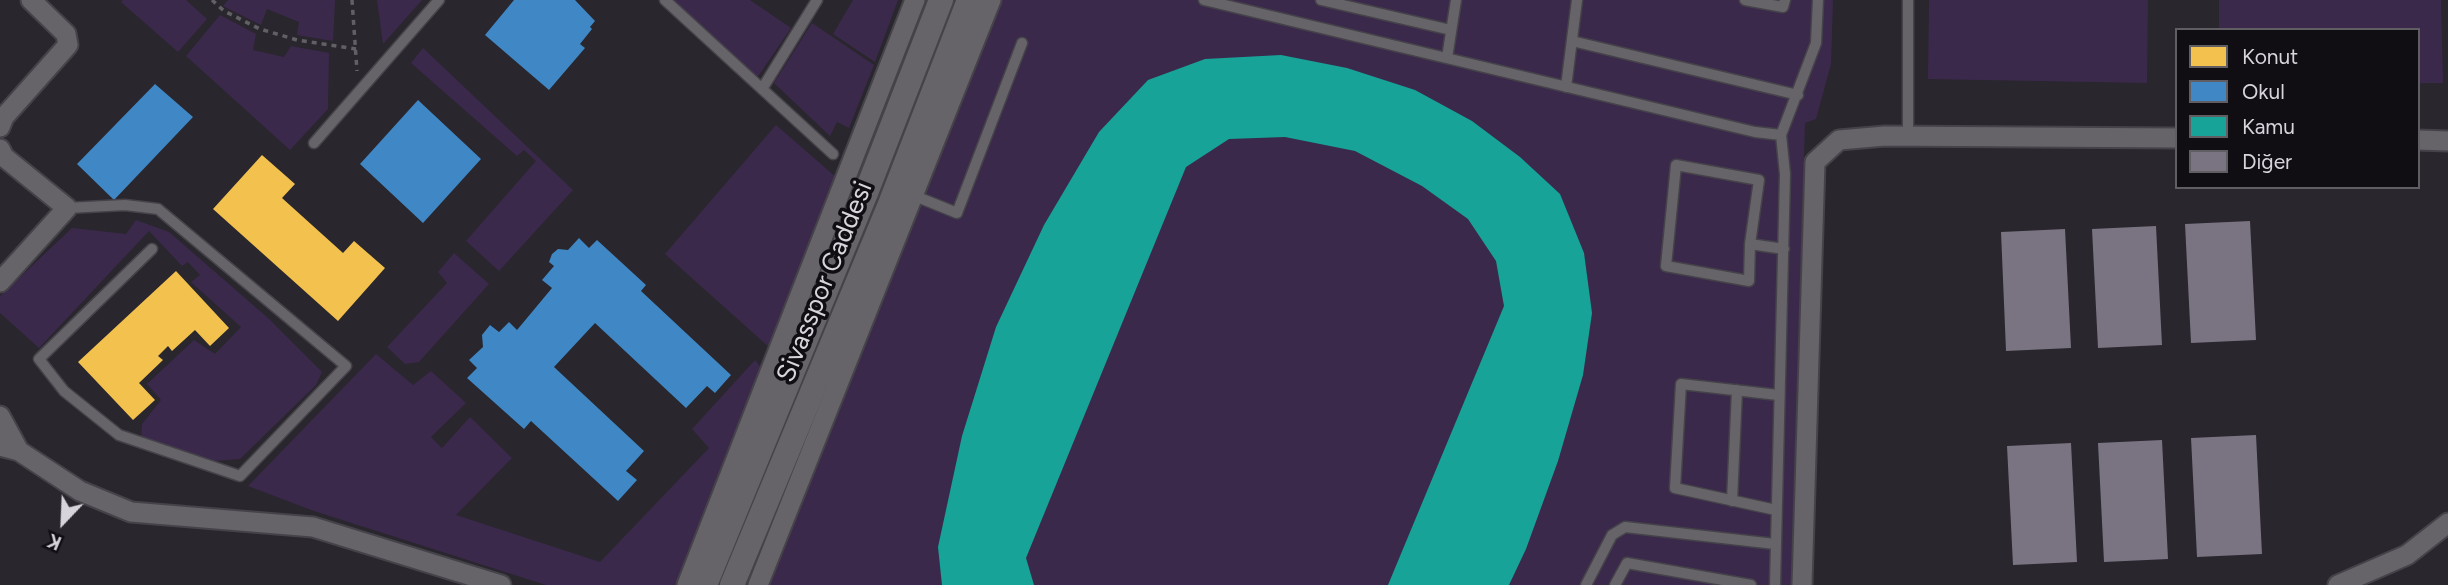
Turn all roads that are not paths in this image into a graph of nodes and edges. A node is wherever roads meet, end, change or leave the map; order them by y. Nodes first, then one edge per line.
1 (31, 0) edge
2 (439, 0) edge
3 (665, 0) edge
4 (817, 0) edge
5 (915, 0) edge
6 (941, 0) edge
7 (970, 0) edge
8 (991, 0) edge
9 (1204, 0) edge
10 (1321, 0) edge
11 (1456, 0) edge
12 (1577, 0) edge
13 (1745, 0) edge
14 (1785, 0) edge
15 (1818, 0) edge
16 (1908, 0) edge
17 (1451, 30) junction
18 (1572, 41) junction
19 (1022, 43) dead end
20 (1447, 58) junction
21 (1566, 87) junction
22 (762, 89) junction
23 (1798, 95) junction
24 (0, 127) edge
25 (1781, 135) junction
26 (1908, 136) junction
27 (2175, 138) edge
28 (2420, 140) edge
29 (2448, 141) edge
30 (314, 143) dead end
31 (0, 149) edge
32 (833, 154) dead end
33 (915, 196) junction
34 (67, 208) junction
35 (1750, 244) junction
36 (152, 249) dead end
37 (1784, 249) junction
38 (0, 282) edge
39 (1737, 390) junction
40 (1778, 395) junction
41 (0, 416) edge
42 (9, 448) edge
43 (1732, 501) junction
44 (1776, 510) junction
45 (2448, 523) edge
46 (1775, 544) junction
47 (707, 579) edge
48 (741, 584) edge
49 (501, 585) edge
50 (687, 585) edge
51 (1586, 585) edge
52 (1615, 585) edge
53 (1751, 585) edge
54 (1775, 585) edge
55 (1802, 585) edge
56 (2338, 585) edge

1 - 24 street
2 - 30 lane
3 - 22 lane
4 - 22 lane
5 - 50 street
6 - 47 street, Sivasspor Caddesi
7 - 48 street, Sivasspor Caddesi
8 - 33 street
9 - 20 lane
10 - 17 lane
11 - 17 lane
12 - 18 lane
13 - 14 lane
15 - 23 lane
16 - 26 lane
17 - 20 lane
18 - 21 lane
18 - 23 lane
19 - 33 lane
20 - 21 lane
21 - 25 lane
22 - 32 lane
23 - 25 lane
25 - 37 lane
26 - 27 street
26 - 55 street
28 - 29 street
31 - 34 street
33 - 48 street
34 - 36 lane
34 - 38 street
35 - 35 lane
35 - 37 lane
37 - 40 lane
39 - 40 lane
39 - 43 lane
39 - 43 lane
40 - 44 lane
41 - 42 street
42 - 49 street
43 - 44 lane
44 - 46 lane
45 - 56 street
46 - 51 lane
46 - 54 lane
52 - 53 lane

